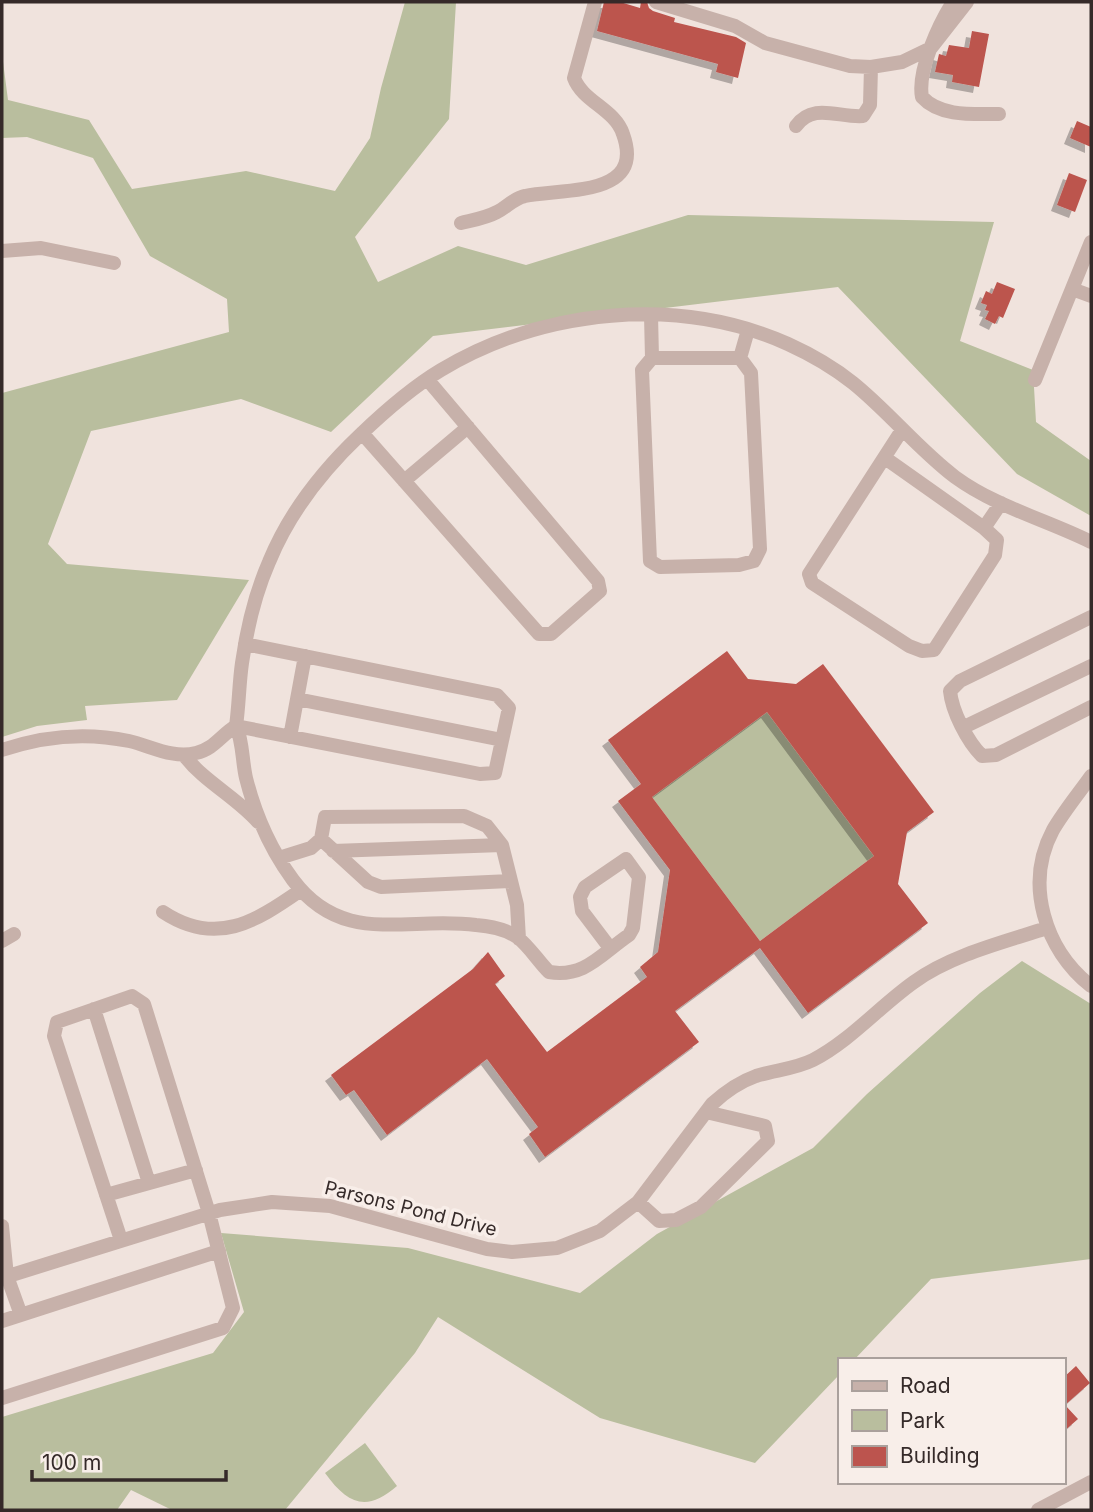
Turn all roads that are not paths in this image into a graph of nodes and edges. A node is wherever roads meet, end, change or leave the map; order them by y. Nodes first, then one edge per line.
1 (595, 2) edge
2 (656, 2) edge
3 (953, 2) edge
4 (967, 2) edge
5 (931, 48) junction
6 (871, 67) junction
7 (999, 114) dead end
8 (796, 126) dead end
9 (461, 223) dead end
10 (1091, 242) edge
11 (2, 251) edge
12 (114, 263) dead end
13 (1072, 289) junction
14 (1091, 296) edge
15 (651, 315) junction
16 (748, 330) junction
17 (652, 358) junction
18 (740, 358) junction
19 (427, 379) junction
20 (1035, 380) dead end
21 (468, 427) junction
22 (902, 430) junction
23 (362, 433) junction
24 (885, 458) junction
25 (404, 481) junction
26 (1001, 503) junction
27 (984, 528) junction
28 (1091, 542) edge
29 (1091, 617) edge
30 (245, 644) junction
31 (305, 656) junction
32 (1091, 666) edge
33 (297, 699) junction
34 (1091, 707) edge
35 (236, 726) junction
36 (964, 726) junction
37 (290, 737) junction
38 (502, 740) junction
39 (2, 750) edge
40 (184, 755) junction
41 (1091, 776) edge
42 (264, 829) junction
43 (321, 839) junction
44 (502, 845) junction
45 (333, 851) junction
46 (279, 858) junction
47 (511, 881) junction
48 (301, 890) junction
49 (163, 912) dead end
50 (1047, 929) junction
51 (519, 939) junction
52 (610, 948) junction
53 (1091, 986) edge
54 (94, 1009) junction
55 (705, 1112) junction
56 (196, 1170) junction
57 (149, 1183) junction
58 (106, 1195) junction
59 (638, 1202) junction
60 (209, 1213) junction
61 (2, 1226) edge
62 (121, 1240) junction
63 (219, 1251) junction
64 (4, 1277) edge
65 (21, 1315) junction
66 (2, 1321) edge
67 (2, 1398) edge
68 (1091, 1482) edge
69 (1038, 1510) edge

1 - 9 street
2 - 6 street
3 - 5 street
4 - 5 street
5 - 6 street
5 - 7 street
6 - 8 street
10 - 13 street
11 - 12 street
13 - 14 street
13 - 20 street
15 - 16 street
15 - 17 street
15 - 19 street
16 - 18 street
16 - 22 street
17 - 18 street
17 - 18 street
19 - 21 street
19 - 23 street
21 - 25 street
21 - 25 street
22 - 24 street
22 - 26 street
23 - 25 street
23 - 30 street
24 - 27 street
24 - 27 street
26 - 27 street
26 - 28 street
29 - 36 street
30 - 31 street
30 - 35 street
31 - 33 street
31 - 38 street
32 - 36 street
33 - 37 street
33 - 38 street
34 - 36 street
35 - 37 street
35 - 40 street
35 - 42 street
37 - 38 street
39 - 40 street
40 - 42 street
41 - 50 street
42 - 46 street
43 - 44 street
43 - 45 street
43 - 46 street
44 - 45 street
44 - 47 street
45 - 47 street
46 - 48 street
47 - 51 street
48 - 49 street
48 - 51 street
50 - 53 street
50 - 55 street, Parsons Pond Drive
51 - 52 street
52 - 52 street
54 - 56 street
54 - 57 street
54 - 58 street
55 - 59 street, Parsons Pond Drive
55 - 59 street
56 - 57 street
56 - 60 street
57 - 58 street
58 - 62 street
59 - 60 street, Parsons Pond Drive
60 - 62 street, Parsons Pond Drive
60 - 63 street
61 - 64 street
62 - 64 street, Parsons Pond Drive
63 - 65 street
63 - 67 street
64 - 65 street
65 - 66 street
68 - 69 street

